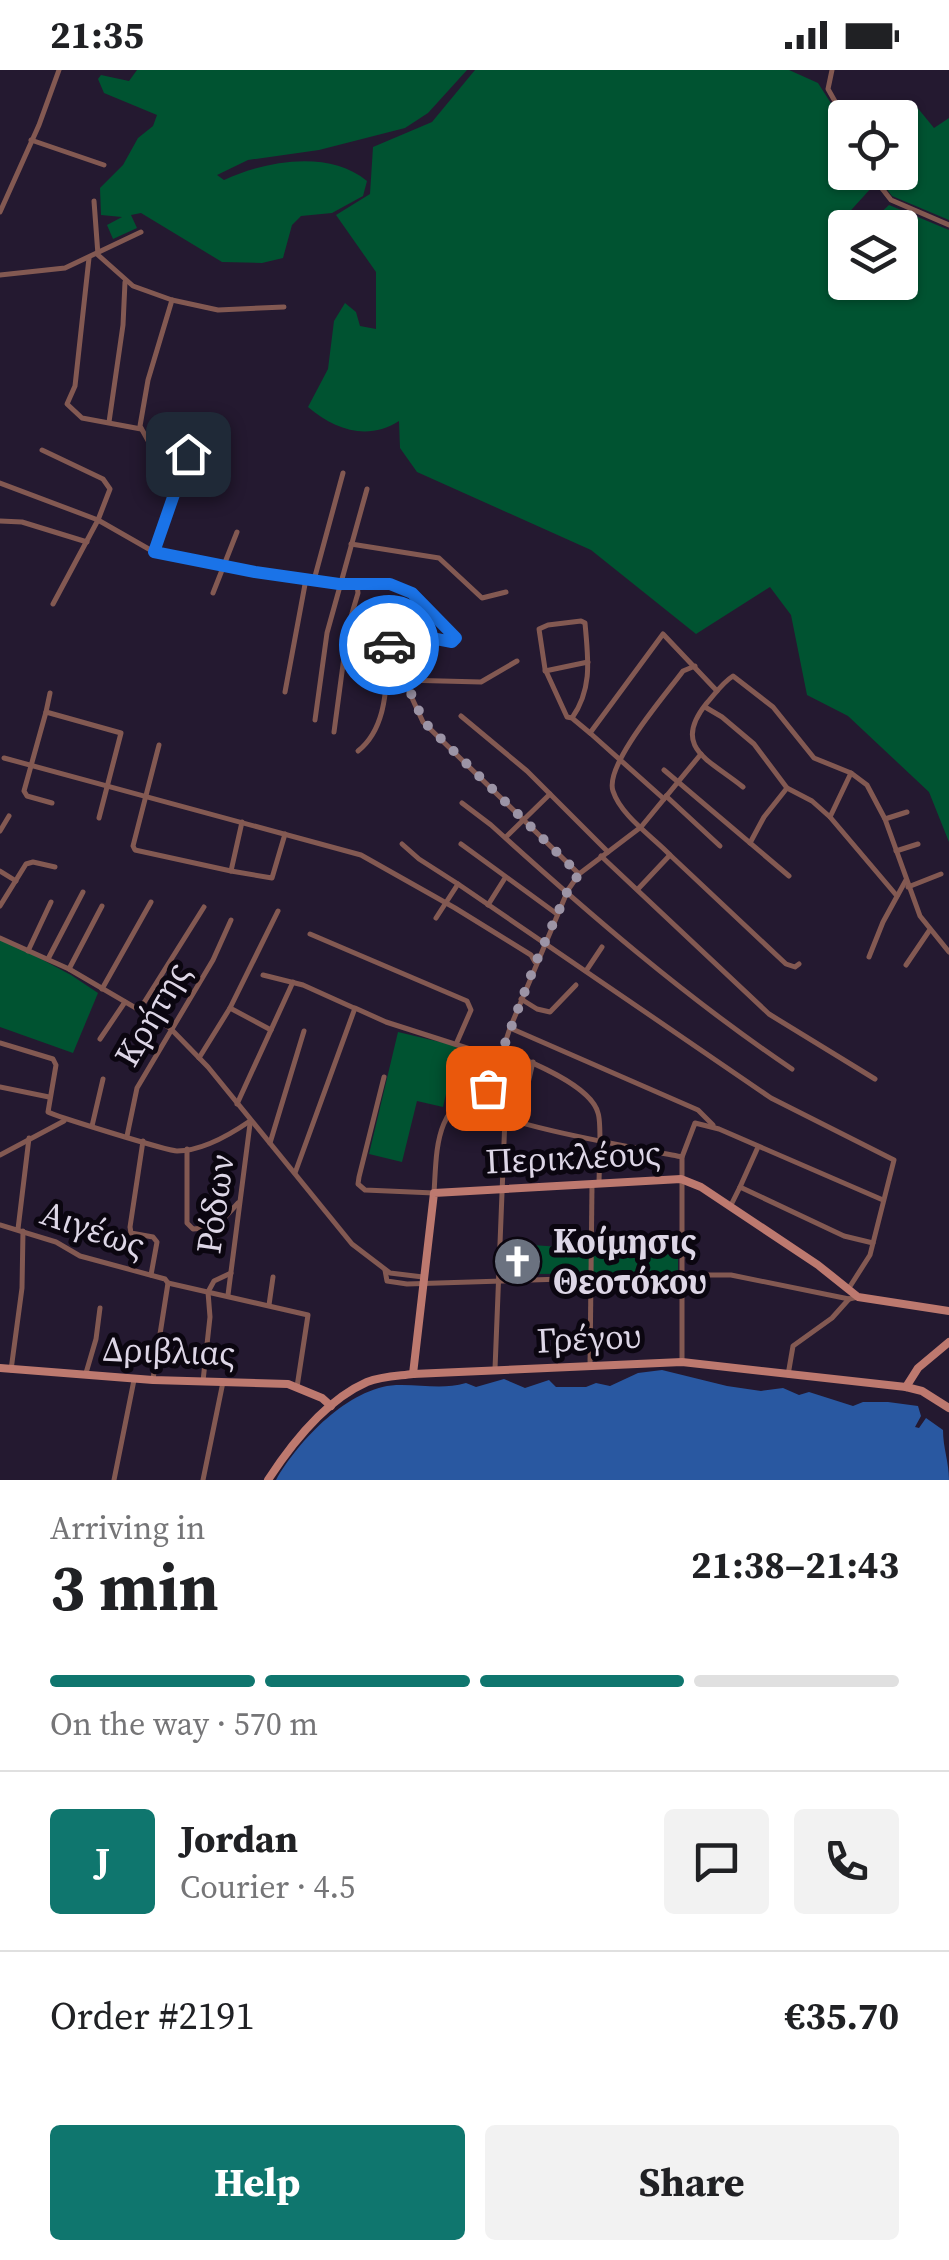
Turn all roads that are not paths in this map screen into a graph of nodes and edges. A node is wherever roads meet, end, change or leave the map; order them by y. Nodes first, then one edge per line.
1 (832, 70) edge
2 (56, 71) edge
3 (834, 100) edge
4 (31, 140) junction
5 (104, 164) dead end
6 (883, 190) edge
7 (94, 201) dead end
8 (0, 212) edge
9 (949, 224) edge
10 (141, 232) dead end
11 (98, 255) junction
12 (90, 258) junction
13 (0, 275) edge
14 (126, 282) junction
15 (172, 300) junction
16 (284, 306) dead end
17 (109, 422) junction
18 (140, 429) junction
19 (192, 442) dead end
20 (42, 450) dead end
21 (188, 454) junction
22 (343, 473) dead end
23 (0, 483) edge
24 (368, 489) dead end
25 (98, 520) junction
26 (0, 521) edge
27 (236, 532) dead end
28 (86, 542) junction
29 (351, 544) junction
30 (154, 552) junction
31 (224, 566) junction
32 (310, 579) junction
33 (339, 584) junction
34 (358, 585) junction
35 (506, 592) dead end
36 (213, 593) dead end
37 (52, 604) dead end
38 (584, 613) dead end
39 (585, 623) junction
40 (389, 648) junction
41 (517, 661) dead end
42 (588, 662) junction
43 (695, 666) junction
44 (546, 671) junction
45 (404, 680) junction
46 (718, 691) junction
47 (285, 692) dead end
48 (50, 694) dead end
49 (705, 706) junction
50 (46, 712) junction
51 (462, 716) dead end
52 (572, 718) junction
53 (314, 720) dead end
54 (334, 732) dead end
55 (590, 732) junction
56 (158, 745) dead end
57 (358, 751) dead end
58 (702, 754) junction
59 (4, 758) dead end
60 (620, 759) junction
61 (31, 766) junction
62 (664, 770) dead end
63 (852, 772) junction
64 (678, 781) junction
65 (106, 788) junction
66 (743, 788) dead end
67 (788, 788) junction
68 (550, 794) junction
69 (665, 797) junction
70 (146, 798) junction
71 (52, 803) dead end
72 (462, 804) dead end
73 (907, 812) dead end
74 (9, 816) dead end
75 (830, 817) junction
76 (98, 818) dead end
77 (523, 819) junction
78 (885, 819) junction
79 (242, 822) junction
80 (641, 827) junction
81 (0, 831) edge
82 (285, 834) junction
83 (506, 838) junction
84 (750, 843) junction
85 (402, 844) dead end
86 (461, 844) dead end
87 (918, 844) dead end
88 (720, 846) dead end
89 (896, 851) junction
90 (604, 854) junction
91 (670, 856) junction
92 (54, 867) dead end
93 (0, 871) edge
94 (231, 872) junction
95 (579, 874) junction
96 (941, 874) dead end
97 (790, 876) dead end
98 (506, 878) junction
99 (16, 881) junction
100 (458, 884) junction
101 (907, 884) junction
102 (638, 889) junction
103 (568, 890) junction
104 (83, 892) dead end
105 (896, 896) junction
106 (51, 902) dead end
107 (151, 902) dead end
108 (447, 903) junction
109 (488, 905) junction
110 (0, 906) edge
111 (102, 906) dead end
112 (204, 907) dead end
113 (278, 911) dead end
114 (557, 914) junction
115 (436, 918) dead end
116 (231, 920) dead end
117 (930, 931) junction
118 (310, 934) dead end
119 (0, 938) edge
120 (946, 943) edge
121 (545, 944) junction
122 (602, 947) dead end
123 (28, 951) junction
124 (949, 952) edge
125 (869, 957) dead end
126 (48, 959) junction
127 (536, 962) junction
128 (799, 964) dead end
129 (906, 965) dead end
130 (69, 969) junction
131 (586, 971) junction
132 (263, 975) dead end
133 (292, 982) junction
134 (576, 985) dead end
135 (102, 989) junction
136 (522, 1000) junction
137 (125, 1002) junction
138 (230, 1008) junction
139 (354, 1008) junction
140 (140, 1009) junction
141 (170, 1028) junction
142 (510, 1028) junction
143 (270, 1030) junction
144 (304, 1032) dead end
145 (100, 1039) dead end
146 (457, 1042) junction
147 (0, 1044) edge
148 (500, 1054) junction
149 (199, 1058) junction
150 (533, 1062) junction
151 (792, 1070) dead end
152 (384, 1077) dead end
153 (103, 1079) dead end
154 (875, 1079) dead end
155 (0, 1088) edge
156 (488, 1088) junction
157 (49, 1097) junction
158 (237, 1104) junction
159 (505, 1118) junction
160 (66, 1120) junction
161 (250, 1121) junction
162 (519, 1122) junction
163 (92, 1126) junction
164 (714, 1128) junction
165 (127, 1136) junction
166 (29, 1138) junction
167 (598, 1139) junction
168 (144, 1141) junction
169 (270, 1143) junction
170 (758, 1147) junction
171 (187, 1149) junction
172 (0, 1154) edge
173 (682, 1157) junction
174 (295, 1173) junction
175 (681, 1179) junction
176 (596, 1184) junction
177 (740, 1187) junction
178 (502, 1188) junction
179 (434, 1193) junction
180 (239, 1200) junction
181 (883, 1200) junction
182 (730, 1207) junction
183 (220, 1224) junction
184 (0, 1225) edge
185 (21, 1230) junction
186 (236, 1234) junction
187 (873, 1243) junction
188 (231, 1272) junction
189 (151, 1274) junction
190 (680, 1275) junction
191 (273, 1277) dead end
192 (625, 1277) dead end
193 (590, 1278) junction
194 (424, 1280) junction
195 (499, 1280) junction
196 (168, 1283) junction
197 (208, 1292) junction
198 (228, 1294) junction
199 (851, 1296) junction
200 (268, 1305) junction
201 (100, 1308) dead end
202 (949, 1311) edge
203 (949, 1342) edge
204 (682, 1362) junction
205 (590, 1367) junction
206 (0, 1368) edge
207 (10, 1370) junction
208 (495, 1370) junction
209 (414, 1374) junction
210 (85, 1375) junction
211 (788, 1375) junction
212 (135, 1379) junction
213 (153, 1380) junction
214 (203, 1381) junction
215 (222, 1382) junction
216 (297, 1387) junction
217 (906, 1387) junction
218 (330, 1406) junction
219 (949, 1408) edge
220 (114, 1480) edge
221 (203, 1480) edge
222 (268, 1480) edge

1 - 3 street
2 - 4 street
4 - 5 street
4 - 8 street
6 - 9 street
7 - 11 street
10 - 11 street
11 - 12 street
11 - 14 street
12 - 13 street
12 - 17 street
14 - 15 street
14 - 17 street
15 - 16 street
15 - 18 street
17 - 18 street
18 - 21 street
19 - 21 street
20 - 25 street
21 - 30 street
22 - 32 street
23 - 25 street
24 - 29 street
25 - 28 street
25 - 30 street
26 - 28 street
27 - 31 street
28 - 37 street
29 - 33 street
29 - 35 street
30 - 31 street
31 - 32 street
31 - 36 street
32 - 33 street
32 - 47 street
33 - 34 street
33 - 53 street
34 - 40 street
34 - 54 street
38 - 39 street
39 - 42 street
39 - 44 street
40 - 45 street
40 - 57 street
41 - 45 street
42 - 44 street
42 - 52 street
43 - 46 street
43 - 55 street
43 - 60 street
44 - 52 street
45 - 77 street
46 - 49 street
46 - 63 street
48 - 50 street
49 - 58 street
49 - 67 street
50 - 61 street
50 - 65 street
51 - 68 street
52 - 55 street
55 - 60 street
56 - 70 street
58 - 64 street
58 - 66 street
59 - 61 street
60 - 69 street
60 - 80 street
61 - 65 street
61 - 71 street
62 - 64 street
63 - 75 street
63 - 78 street
64 - 69 street
64 - 84 street
65 - 70 street
65 - 76 street
67 - 75 street
67 - 84 street
68 - 77 street
68 - 90 street
69 - 80 street
69 - 88 street
70 - 79 street
70 - 94 street
72 - 83 street
73 - 78 street
74 - 81 street
75 - 105 street
77 - 83 street
77 - 95 street
78 - 89 street
79 - 82 street
79 - 94 street
80 - 90 street
80 - 91 street
82 - 94 street
82 - 108 street
83 - 103 street
84 - 97 street
85 - 100 street
86 - 98 street
87 - 89 street
89 - 101 street
90 - 95 street
90 - 102 street
91 - 102 street
91 - 128 street
92 - 99 street
93 - 99 street
95 - 103 street
96 - 101 street
98 - 109 street
98 - 114 street
99 - 110 street
100 - 108 street
100 - 109 street
101 - 105 street
101 - 117 street
102 - 154 street
103 - 114 street
103 - 151 street
104 - 126 street
105 - 125 street
106 - 123 street
107 - 135 street
108 - 115 street
108 - 127 street
109 - 121 street
111 - 130 street
112 - 140 street
113 - 138 street
114 - 121 street
116 - 141 street, Κρήτης
117 - 120 street
117 - 129 street
118 - 146 street
119 - 123 street
120 - 124 street
121 - 127 street
121 - 131 street
122 - 131 street
123 - 126 street
126 - 130 street
127 - 136 street
130 - 135 street
131 - 181 street
132 - 133 street
133 - 139 street
133 - 143 street
134 - 136 street
135 - 137 street
136 - 142 street
137 - 140 street
137 - 145 street
138 - 143 street
138 - 149 street
139 - 146 street
139 - 174 street
140 - 141 street
141 - 149 street
141 - 165 street, Κρήτης
142 - 148 street
142 - 164 street
143 - 158 street
144 - 169 street
146 - 148 street
147 - 157 street
148 - 150 street
148 - 156 street
149 - 158 street
150 - 162 street
150 - 167 street
152 - 179 street
153 - 163 street
155 - 157 street
156 - 159 street
156 - 179 street
157 - 160 street
158 - 161 street
159 - 162 street
159 - 178 street
160 - 163 street
160 - 166 street
161 - 169 street
161 - 171 street
161 - 180 street, Ρόδων
162 - 167 street
163 - 165 street
164 - 170 street
164 - 173 street
165 - 168 street
166 - 172 street
166 - 185 street
167 - 173 street
167 - 176 street
168 - 171 street
168 - 189 street
169 - 174 street
170 - 177 street
170 - 181 street
171 - 183 street
173 - 175 street
174 - 194 street
175 - 176 main road, Περικλέους
175 - 182 main road, Περικλέους
175 - 190 street
176 - 178 main road, Περικλέους
176 - 193 street
177 - 182 street
177 - 187 street
178 - 179 main road, Περικλέους
178 - 195 street
179 - 194 main road
180 - 183 street
180 - 186 street, Ρόδων
181 - 187 street
182 - 199 main road, Περικλέους
183 - 186 street
184 - 185 street, Αιγέως
185 - 189 street, Αιγέως
185 - 207 street
186 - 188 street, Ρόδων
187 - 199 street
188 - 197 street
188 - 198 street, Ρόδων
189 - 196 street, Αιγέως
190 - 199 street
190 - 204 street
191 - 200 street
192 - 193 street
193 - 195 street
193 - 205 street
194 - 195 street
194 - 209 main road
195 - 208 street
196 - 197 street, Αιγέως
196 - 213 street
197 - 198 street, Αιγέως
197 - 214 street
198 - 200 street, Αιγέως
199 - 202 main road
199 - 211 street
200 - 216 street, Αιγέως
201 - 210 street
203 - 217 main road
204 - 205 main road, Γρέγου
204 - 211 main road, Γρέγου
205 - 208 main road, Γρέγου
206 - 207 main road, Δριβλιας
207 - 210 main road, Δριβλιας
208 - 209 main road, Γρέγου
209 - 218 main road, Γρέγου
210 - 212 main road, Δριβλιας
211 - 217 main road, Γρέγου
212 - 213 main road, Δριβλιας
212 - 220 street
213 - 214 main road, Δριβλιας
214 - 215 main road, Δριβλιας
215 - 216 main road, Δριβλιας
215 - 221 street
216 - 218 main road, Δριβλιας
217 - 219 main road, Γρέγου
218 - 222 main road, Γρέγου

